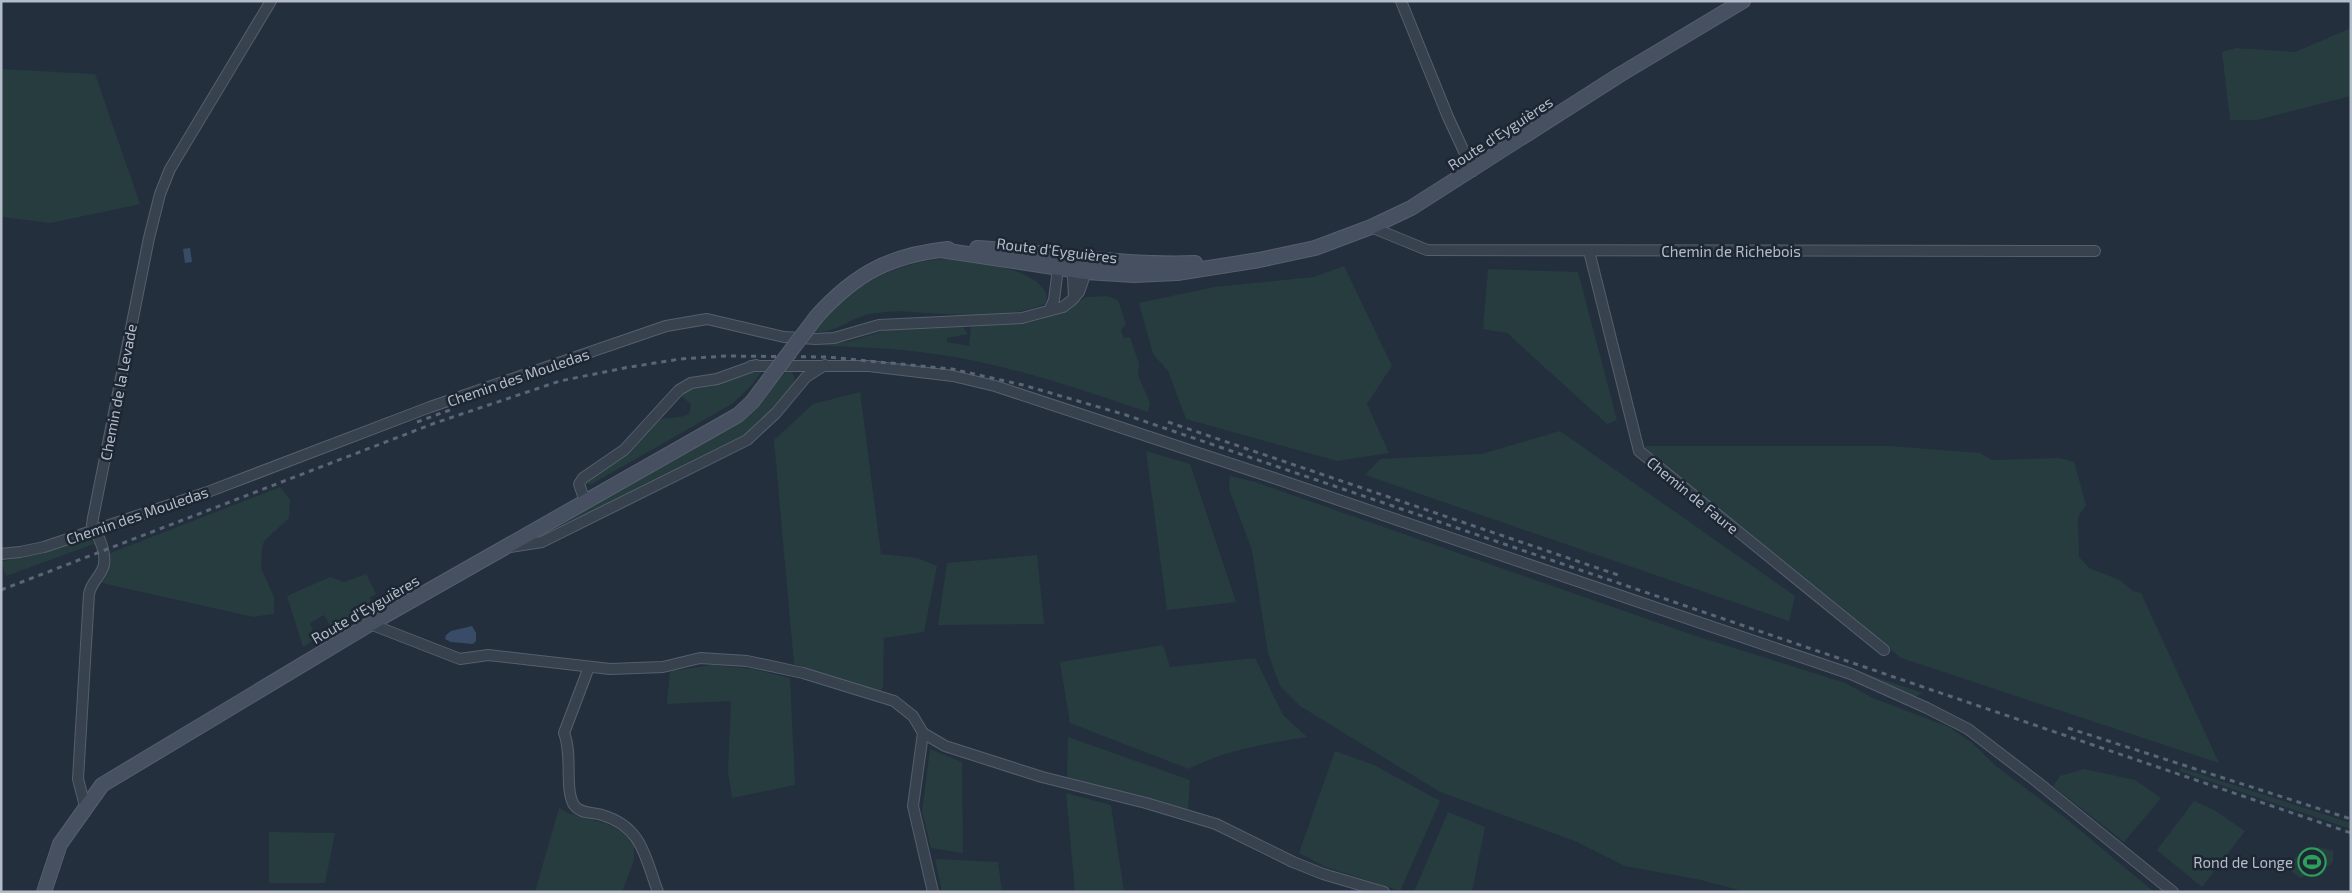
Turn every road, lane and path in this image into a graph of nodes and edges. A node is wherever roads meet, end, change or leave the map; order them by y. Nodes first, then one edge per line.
1 (271, 1) edge
2 (1401, 1) edge
3 (1743, 1) edge
4 (1473, 170) junction
5 (1371, 227) junction
6 (1589, 251) junction
7 (2095, 251) dead end
8 (1259, 260) junction
9 (1064, 265) junction
10 (1086, 272) junction
11 (1074, 298) junction
12 (1050, 309) junction
13 (826, 365) junction
14 (585, 501) junction
15 (94, 529) junction
16 (500, 549) junction
17 (1, 554) edge
18 (370, 624) junction
19 (1884, 650) dead end
20 (589, 667) junction
21 (923, 733) junction
22 (85, 806) junction
23 (44, 892) edge
24 (658, 892) edge
25 (933, 892) edge
26 (1384, 892) edge
27 (2172, 892) edge

1 - 15 street, Chemin de la Levade
2 - 4 street
3 - 4 main road, Route d'Eyguières
4 - 5 main road, Route d'Eyguières
5 - 6 street, Chemin de Richebois
5 - 8 main road, Route d'Eyguières
6 - 7 street, Chemin de Richebois
6 - 19 street, Chemin de Faure
8 - 9 main road, Route d'Eyguières
8 - 10 main road, Route d'Eyguières
9 - 10 main road, Route d'Eyguières
9 - 11 street
9 - 12 street
9 - 14 main road, Route d'Eyguières, bridge
10 - 11 street
11 - 12 street, Chemin des Mouledas
12 - 15 street, Chemin des Mouledas
13 - 14 street
13 - 16 street
13 - 27 street
14 - 16 main road, Route d'Eyguières
15 - 17 street, Chemin des Mouledas
15 - 22 street, Chemin de la Levade
16 - 18 main road, Route d'Eyguières
18 - 20 street
18 - 22 main road, Route d'Eyguières
20 - 21 street
20 - 24 street
21 - 25 street
21 - 26 street
22 - 23 main road, Route d'Eyguières

